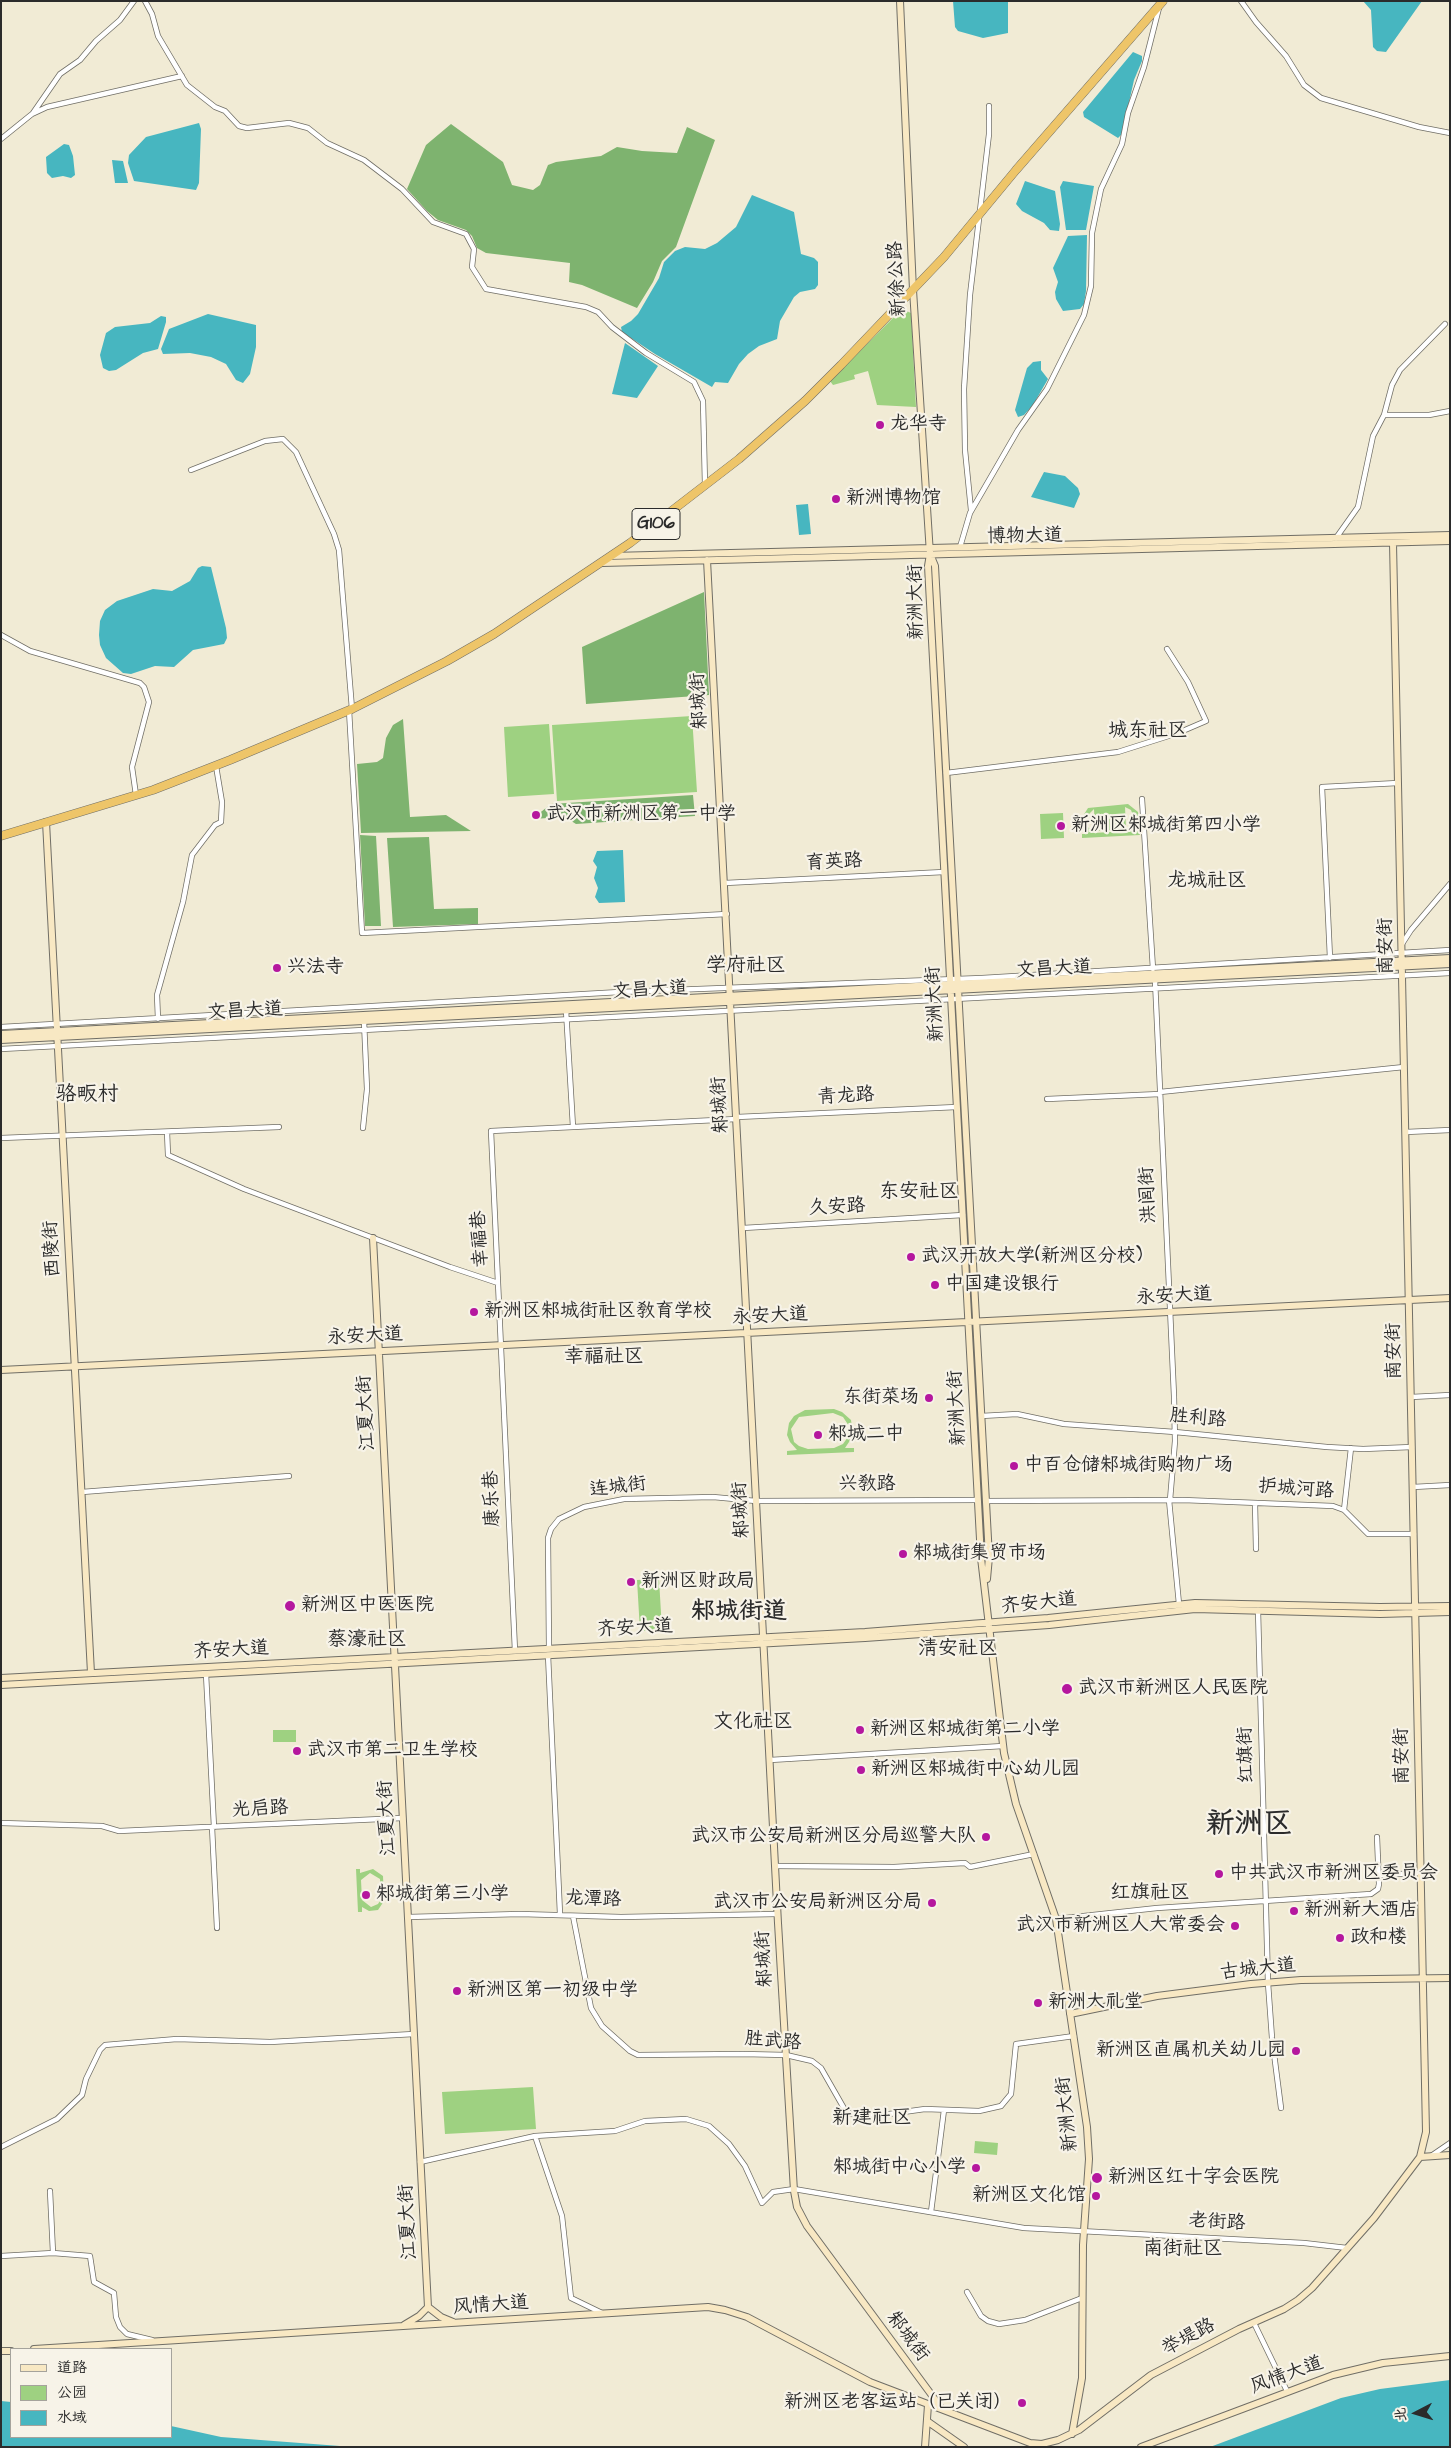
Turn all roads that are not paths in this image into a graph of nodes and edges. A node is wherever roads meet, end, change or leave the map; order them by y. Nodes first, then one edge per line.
1 (134, 1) edge
2 (145, 1) edge
3 (900, 1) edge
4 (1241, 1) edge
5 (1161, 3) edge
6 (182, 76) junction
7 (989, 106) dead end
8 (32, 114) junction
9 (1450, 133) edge
10 (1, 139) edge
11 (978, 216) junction
12 (913, 290) junction
13 (1445, 324) dead end
14 (1450, 411) edge
15 (1384, 415) junction
16 (191, 470) dead end
17 (706, 486) junction
18 (971, 510) junction
19 (1450, 535) edge
20 (1336, 538) junction
21 (1450, 541) edge
22 (1393, 543) junction
23 (960, 547) junction
24 (930, 551) junction
25 (611, 556) junction
26 (707, 560) junction
27 (602, 563) junction
28 (1, 635) edge
29 (1167, 649) dead end
30 (350, 709) junction
31 (216, 766) junction
32 (946, 773) junction
33 (1398, 784) junction
34 (136, 794) junction
35 (1142, 799) dead end
36 (46, 822) junction
37 (1, 836) edge
38 (944, 872) junction
39 (725, 883) junction
40 (1450, 884) edge
41 (727, 914) junction
42 (1402, 945) junction
43 (1450, 950) edge
44 (1402, 953) junction
45 (1450, 958) edge
46 (1330, 960) junction
47 (1402, 964) junction
48 (1450, 964) edge
49 (1154, 973) junction
50 (1450, 973) edge
51 (1402, 976) junction
52 (950, 984) junction
53 (958, 984) junction
54 (1155, 988) junction
55 (731, 995) junction
56 (959, 998) junction
57 (951, 999) junction
58 (566, 1010) junction
59 (732, 1010) junction
60 (158, 1018) junction
61 (566, 1019) junction
62 (364, 1021) junction
63 (56, 1023) junction
64 (158, 1025) junction
65 (1, 1027) edge
66 (365, 1030) junction
67 (1, 1034) edge
68 (57, 1034) junction
69 (1, 1040) edge
70 (58, 1046) junction
71 (1, 1049) edge
72 (1404, 1067) junction
73 (1160, 1093) junction
74 (1046, 1099) dead end
75 (957, 1107) junction
76 (737, 1118) junction
77 (572, 1126) junction
78 (279, 1127) dead end
79 (364, 1128) dead end
80 (1450, 1130) edge
81 (491, 1131) joint
82 (167, 1132) junction
83 (1406, 1132) junction
84 (62, 1136) junction
85 (1, 1138) edge
86 (963, 1215) junction
87 (742, 1228) junction
88 (372, 1238) junction
89 (498, 1283) junction
90 (1450, 1298) edge
91 (1409, 1300) junction
92 (1170, 1312) junction
93 (968, 1322) junction
94 (976, 1322) junction
95 (748, 1333) junction
96 (502, 1346) junction
97 (378, 1352) junction
98 (75, 1366) junction
99 (1, 1370) edge
100 (1450, 1395) edge
101 (1411, 1396) junction
102 (981, 1416) junction
103 (1175, 1432) junction
104 (1412, 1447) junction
105 (1351, 1448) junction
106 (289, 1476) dead end
107 (1450, 1485) edge
108 (1413, 1487) junction
109 (82, 1492) junction
110 (1170, 1500) junction
111 (756, 1501) junction
112 (982, 1501) junction
113 (1255, 1502) junction
114 (1344, 1510) junction
115 (1414, 1534) junction
116 (1256, 1549) dead end
117 (1179, 1604) junction
118 (1450, 1606) edge
119 (1258, 1610) junction
120 (1415, 1610) junction
121 (1450, 1612) edge
122 (990, 1626) junction
123 (763, 1641) junction
124 (515, 1651) junction
125 (548, 1652) junction
126 (394, 1660) junction
127 (91, 1674) junction
128 (206, 1674) junction
129 (1, 1678) edge
130 (1, 1684) edge
131 (1003, 1746) junction
132 (770, 1760) junction
133 (403, 1818) junction
134 (1, 1823) edge
135 (213, 1827) junction
136 (1377, 1837) dead end
137 (1034, 1854) junction
138 (775, 1866) junction
139 (1420, 1873) junction
140 (1379, 1875) junction
141 (1266, 1900) junction
142 (560, 1914) junction
143 (777, 1914) junction
144 (573, 1916) junction
145 (408, 1917) junction
146 (1056, 1919) junction
147 (217, 1928) dead end
148 (1422, 1978) junction
149 (1450, 1978) edge
150 (1268, 1983) junction
151 (1070, 2014) junction
152 (414, 2034) junction
153 (1074, 2036) junction
154 (786, 2056) junction
155 (1281, 2108) dead end
156 (944, 2110) junction
157 (536, 2136) junction
158 (1450, 2144) edge
159 (1, 2147) edge
160 (1450, 2155) edge
161 (1430, 2157) junction
162 (1420, 2158) junction
163 (420, 2162) junction
164 (794, 2189) junction
165 (50, 2191) dead end
166 (931, 2212) junction
167 (1084, 2231) junction
168 (1347, 2248) junction
169 (53, 2253) junction
170 (1, 2256) edge
171 (967, 2292) dead end
172 (1082, 2298) junction
173 (428, 2306) junction
174 (602, 2313) junction
175 (1254, 2322) junction
176 (456, 2323) junction
177 (396, 2328) junction
178 (155, 2342) junction
179 (51, 2348) edge
180 (1450, 2356) edge
181 (1287, 2392) junction
182 (928, 2405) junction
183 (943, 2410) junction
184 (927, 2422) junction
185 (1072, 2434) junction
186 (1048, 2445) edge
187 (925, 2447) edge
188 (964, 2447) edge
189 (1141, 2447) edge

1 - 8 street
2 - 6 street
3 - 12 main road, 新徐公路
4 - 9 street
5 - 11 highway, G106
5 - 18 street
6 - 8 street
6 - 17 street
7 - 11 street
8 - 10 street
11 - 12 highway, G106
11 - 18 street
12 - 17 highway, G106
12 - 24 main road, 新徐公路
13 - 15 street
14 - 15 street
15 - 20 street
16 - 30 street
17 - 25 highway, G106
18 - 23 street
19 - 20 main road, 博物大道
20 - 23 main road, 博物大道
21 - 22 main road, 博物大道
22 - 24 main road, 博物大道
22 - 33 main road, 南安街
23 - 24 main road, 博物大道
24 - 25 main road, 博物大道
24 - 26 main road, 博物大道
24 - 32 main road, 新洲大街
24 - 38 main road, 新洲大街
25 - 27 highway, G106
26 - 27 main road, 博物大道
26 - 39 main road, 邾城街
27 - 30 highway, G106
28 - 34 street
29 - 32 street
30 - 31 highway, G106
30 - 41 street
31 - 34 highway, G106
31 - 60 street
32 - 53 main road, 新洲大街
33 - 42 main road, 南安街
33 - 46 street
34 - 36 highway, G106
35 - 49 street, 洪闾街
36 - 37 highway, G106
36 - 63 main road, 西陵街
38 - 39 street, 育英路
38 - 52 main road, 新洲大街
39 - 41 main road, 邾城街
40 - 42 street
41 - 55 main road, 邾城街
42 - 44 main road, 南安街
43 - 44 street
44 - 46 street
44 - 47 main road, 南安街
45 - 47 main road, 文昌大道
46 - 47 main road, 文昌大道
46 - 49 main road, 文昌大道
47 - 48 main road, 文昌大道
47 - 49 main road, 文昌大道
47 - 51 main road, 南安街
49 - 53 main road, 文昌大道
49 - 53 street
49 - 54 street, 洪闾街
50 - 51 street
51 - 54 street
51 - 72 main road, 南安街
52 - 53 main road, 文昌大道
52 - 53 street
52 - 55 main road, 文昌大道
52 - 55 street
52 - 57 main road, 新洲大街
53 - 56 main road, 新洲大街
54 - 56 street
54 - 73 street, 洪闾街
55 - 58 main road, 文昌大道
55 - 59 main road, 邾城街
55 - 60 street
55 - 64 main road, 文昌大道
56 - 57 street
56 - 94 main road, 新洲大街
57 - 59 street
57 - 75 main road, 新洲大街
58 - 61 street
58 - 62 main road, 文昌大道
59 - 61 street
59 - 76 main road, 邾城街
60 - 63 street
60 - 64 street
61 - 66 street
61 - 77 street
62 - 66 street
62 - 68 main road, 文昌大道
63 - 65 street
63 - 68 main road, 西陵街
64 - 68 main road, 文昌大道
66 - 70 street
66 - 79 street
67 - 68 main road, 文昌大道
68 - 69 main road, 文昌大道
68 - 70 main road, 西陵街
70 - 71 street
70 - 84 main road, 西陵街
72 - 73 street
72 - 83 main road, 南安街
73 - 74 street
73 - 92 street, 洪闾街
75 - 76 street, 青龙路
75 - 86 main road, 新洲大街
76 - 77 street, 青龙路
76 - 87 main road, 邾城街
77 - 81 street, 青龙路
78 - 82 street
80 - 83 street
81 - 89 street, 幸福巷
82 - 84 street
82 - 88 street
83 - 91 main road, 南安街
84 - 85 street
84 - 98 main road, 西陵街
86 - 87 street, 久安路
86 - 93 main road, 新洲大街
87 - 95 main road, 邾城街
88 - 89 street
88 - 97 main road, 江夏大街
89 - 96 street, 幸福巷
90 - 91 main road, 永安大道
91 - 92 main road, 永安大道
91 - 101 main road, 南安街
92 - 94 main road, 永安大道
92 - 103 street, 洪闾街
93 - 94 main road, 永安大道
93 - 95 main road, 永安大道
93 - 112 main road, 新洲大街
94 - 102 main road, 新洲大街
95 - 96 main road, 永安大道
95 - 111 main road, 邾城街
96 - 97 main road, 永安大道
96 - 124 street, 康乐巷
97 - 98 main road, 永安大道
97 - 126 main road, 江夏大街
98 - 99 main road, 永安大道
98 - 109 main road, 西陵街
100 - 101 street
101 - 104 main road, 南安街
102 - 103 street, 胜利路
102 - 112 main road, 新洲大街
103 - 105 street, 胜利路
103 - 110 street, 洪闾街
104 - 105 street, 胜利路
104 - 108 main road, 南安街
105 - 114 street
106 - 109 street
107 - 108 street
108 - 115 main road, 南安街
109 - 127 main road, 西陵街
110 - 112 street, 护城河路
110 - 113 street, 护城河路
110 - 117 street, 洪闾街
111 - 112 street, 兴教路
111 - 123 main road, 邾城街
111 - 125 street, 连城街
112 - 122 main road, 新洲大街
113 - 114 street, 护城河路
113 - 116 street
114 - 115 street, 护城河路
115 - 120 main road, 南安街
117 - 120 main road, 齐安大道
117 - 122 main road, 齐安大道
118 - 120 main road, 齐安大道
119 - 120 main road, 齐安大道
119 - 122 main road, 齐安大道
119 - 141 street, 红旗街
120 - 121 main road, 齐安大道
120 - 139 main road, 南安街
122 - 123 main road, 齐安大道
122 - 131 main road, 新洲大街
123 - 125 main road, 齐安大道
123 - 132 main road, 邾城街
124 - 125 main road, 齐安大道
124 - 126 main road, 齐安大道
125 - 126 main road, 齐安大道
125 - 142 street, 连城街
126 - 127 main road, 齐安大道
126 - 128 main road, 齐安大道
126 - 133 main road, 江夏大街
127 - 129 main road, 齐安大道
128 - 130 main road, 齐安大道
128 - 135 street
131 - 132 street
131 - 137 main road, 新洲大街
132 - 138 main road, 邾城街
133 - 135 street, 光启路
133 - 145 main road, 江夏大街
134 - 135 street, 光启路
135 - 147 street
136 - 140 street
137 - 138 street
137 - 146 main road, 新洲大街
138 - 143 main road, 邾城街
139 - 140 street
139 - 148 main road, 南安街
140 - 141 street
141 - 146 street
141 - 150 street, 红旗街
142 - 144 street, 龙潭路
142 - 145 street, 龙潭路
143 - 144 street, 龙潭路
143 - 154 main road, 邾城街
144 - 154 street, 胜武路
145 - 152 main road, 江夏大街
146 - 151 main road, 新洲大街
148 - 149 main road, 古城大道
148 - 150 main road, 古城大道
148 - 162 main road, 南安街
150 - 151 main road, 古城大道
150 - 155 street, 红旗街
151 - 153 main road, 新洲大街
152 - 159 street
152 - 163 main road, 江夏大街
153 - 156 street, 胜武路
153 - 167 main road, 新洲大街
154 - 156 street, 胜武路
154 - 164 main road, 邾城街
156 - 166 street
157 - 163 street
157 - 164 street
157 - 174 street
158 - 161 street
160 - 161 main road
161 - 162 main road
162 - 168 main road, 举堤路
163 - 173 main road, 江夏大街
164 - 166 street, 老街路
164 - 183 main road, 邾城街
165 - 169 street
166 - 167 street, 老街路
167 - 168 street, 老街路
167 - 172 main road, 新洲大街
168 - 175 main road, 举堤路
169 - 170 street
169 - 178 street
171 - 172 street
172 - 185 main road, 新洲大街
173 - 176 main road
173 - 177 main road
174 - 176 main road, 风情大道
174 - 182 main road, 风情大道
175 - 181 street
175 - 185 main road, 举堤路
176 - 177 main road, 风情大道
177 - 178 main road, 风情大道
178 - 179 main road, 风情大道
180 - 181 main road, 风情大道
181 - 189 main road, 风情大道
182 - 183 main road, 举堤路
182 - 184 main road
183 - 186 main road, 举堤路
184 - 187 main road
184 - 188 main road
185 - 186 main road, 举堤路

